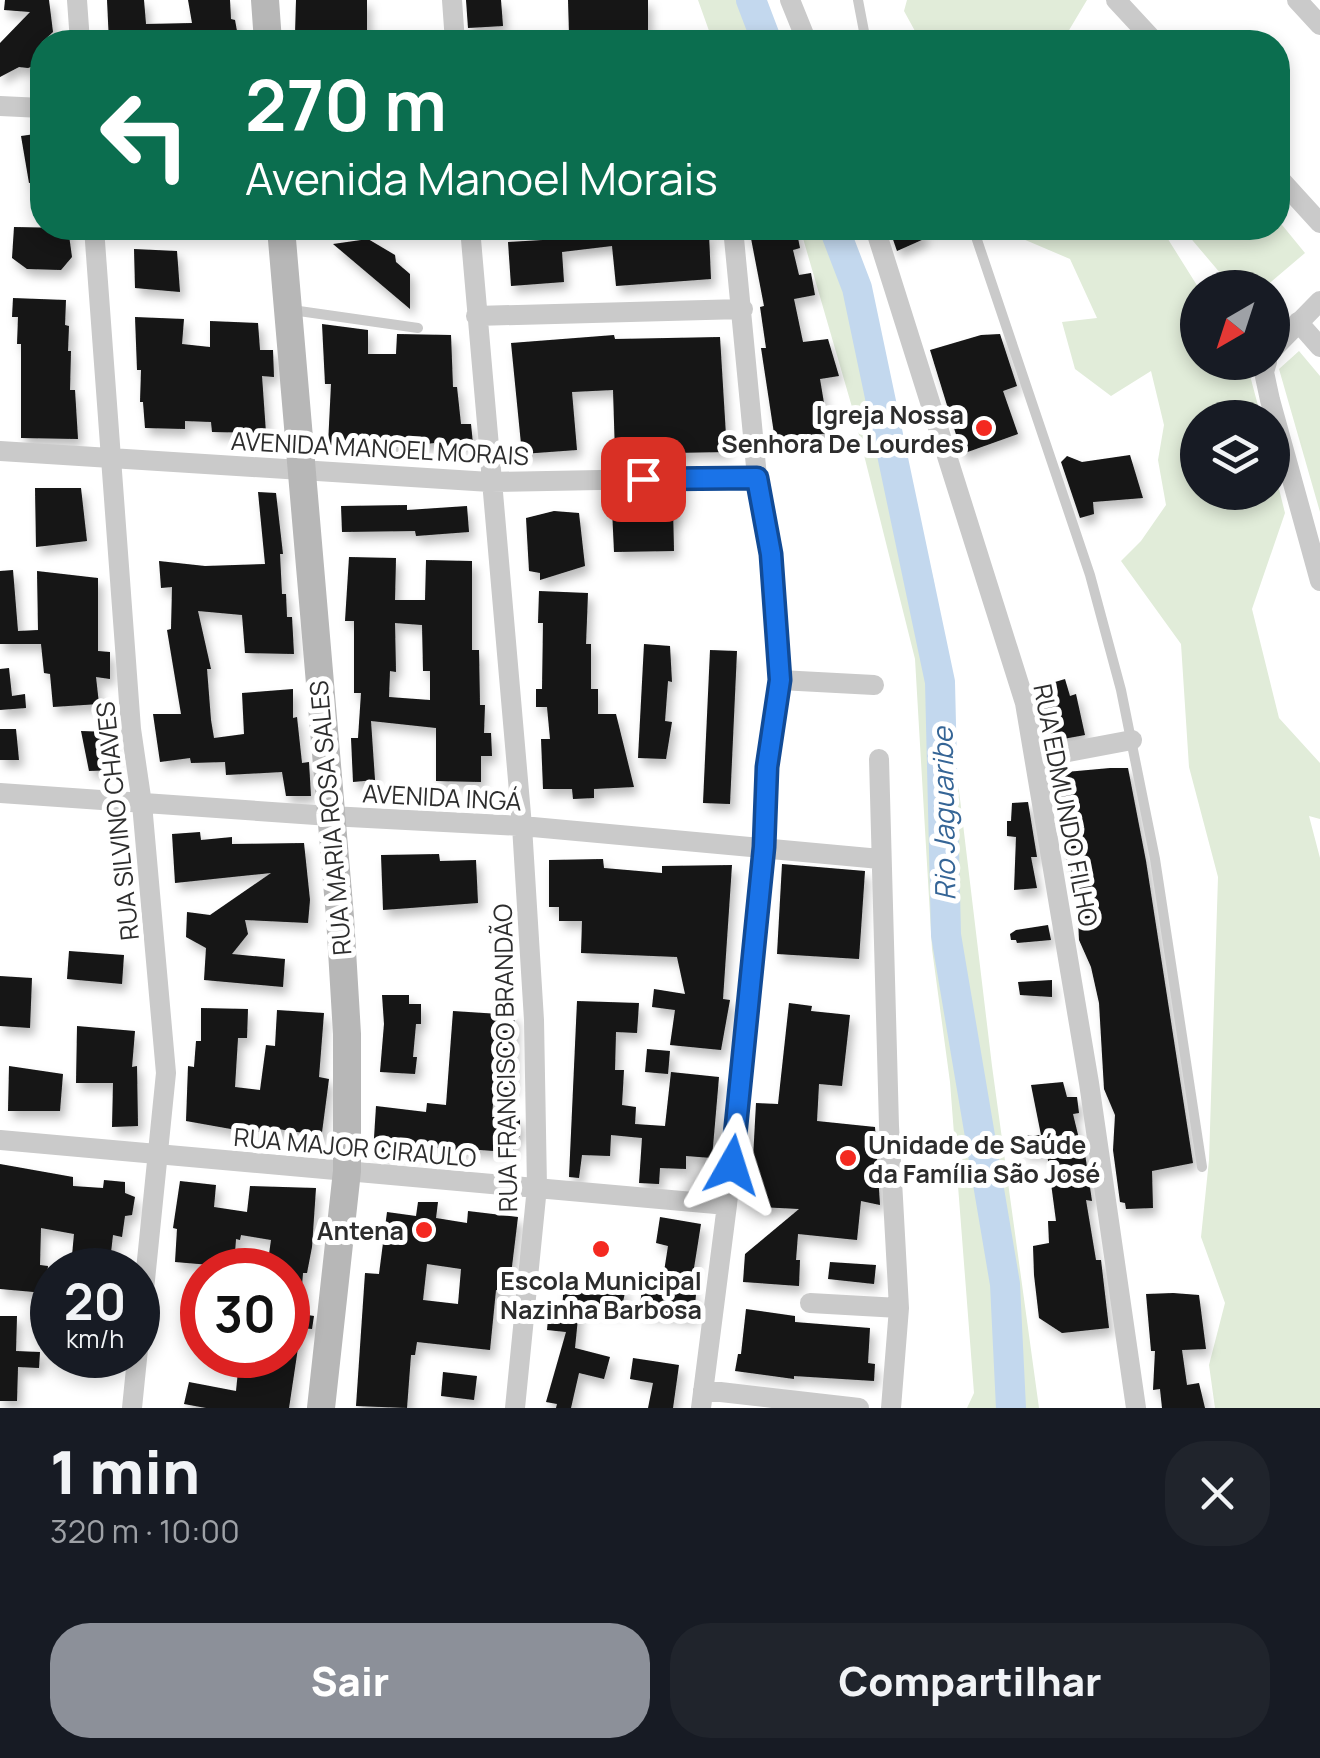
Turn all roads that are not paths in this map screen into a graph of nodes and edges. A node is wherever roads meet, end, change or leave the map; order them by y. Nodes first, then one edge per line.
1 (77, 0) edge
2 (265, 0) edge
3 (452, 0) edge
4 (790, 0) edge
5 (858, 0) edge
6 (1116, 0) edge
7 (1297, 0) edge
8 (1320, 25) edge
9 (79, 30) edge
10 (267, 30) edge
11 (453, 30) edge
12 (802, 30) edge
13 (864, 30) edge
14 (1143, 30) edge
15 (0, 106) edge
16 (30, 107) edge
17 (1290, 189) edge
18 (1320, 223) edge
19 (95, 240) edge
20 (282, 240) edge
21 (471, 240) edge
22 (735, 240) edge
23 (879, 240) edge
24 (977, 240) edge
25 (1320, 301) edge
26 (743, 309) junction
27 (286, 310) junction
28 (476, 316) junction
29 (1298, 322) junction
30 (418, 328) dead end
31 (1290, 331) edge
32 (1320, 348) edge
33 (1266, 380) edge
34 (0, 451) edge
35 (111, 456) junction
36 (300, 471) junction
37 (757, 478) junction
38 (490, 482) junction
39 (1320, 581) edge
40 (780, 680) junction
41 (874, 685) dead end
42 (1132, 740) junction
43 (1036, 758) junction
44 (879, 759) dead end
45 (0, 794) edge
46 (142, 804) junction
47 (330, 816) junction
48 (522, 826) junction
49 (764, 847) junction
50 (880, 859) junction
51 (0, 1140) edge
52 (158, 1156) junction
53 (1202, 1167) dead end
54 (348, 1172) junction
55 (537, 1186) junction
56 (728, 1205) junction
57 (810, 1302) dead end
58 (899, 1308) junction
59 (702, 1399) edge
60 (132, 1408) edge
61 (321, 1408) edge
62 (516, 1408) edge
63 (859, 1408) edge
64 (891, 1408) edge
65 (1136, 1408) edge

1 - 9 street
2 - 10 main road
3 - 11 street
4 - 12 street
5 - 13 lane
6 - 14 street
7 - 8 street
15 - 16 street
17 - 18 street
19 - 35 street, RUA SILVINO CHAVES
20 - 27 main road, RUA MARIA ROSA SALES
21 - 28 street, RUA FRANCISCO BRANDÃO
22 - 26 street
23 - 43 street, RUA EDMUNDO FILHO
24 - 42 lane
25 - 29 street
26 - 28 street
26 - 37 street
27 - 30 lane
27 - 36 main road, RUA MARIA ROSA SALES
28 - 38 street, RUA FRANCISCO BRANDÃO
29 - 31 street
29 - 32 street
33 - 39 street
34 - 35 street, AVENIDA MANOEL MORAIS
35 - 36 street, AVENIDA MANOEL MORAIS
35 - 46 street, RUA SILVINO CHAVES
36 - 38 street, AVENIDA MANOEL MORAIS
36 - 47 main road, RUA MARIA ROSA SALES
37 - 38 street, AVENIDA MANOEL MORAIS
37 - 40 street
38 - 48 street, RUA FRANCISCO BRANDÃO
40 - 41 street
40 - 49 street
42 - 43 street
42 - 53 lane
43 - 65 street, RUA EDMUNDO FILHO
44 - 50 street
45 - 46 street, AVENIDA INGÁ
46 - 47 street, AVENIDA INGÁ
46 - 52 street, RUA SILVINO CHAVES
47 - 48 street, AVENIDA INGÁ
47 - 54 main road, RUA MARIA ROSA SALES
48 - 49 street, AVENIDA INGÁ
48 - 55 street, RUA FRANCISCO BRANDÃO
49 - 50 street, AVENIDA INGÁ
49 - 56 street
50 - 58 street
51 - 52 street, RUA MAJOR CIRAULO
52 - 54 street, RUA MAJOR CIRAULO
52 - 60 street, RUA SILVINO CHAVES
54 - 55 street, RUA MAJOR CIRAULO
54 - 61 main road, RUA MARIA ROSA SALES
55 - 56 street, RUA MAJOR CIRAULO
55 - 62 street, RUA FRANCISCO BRANDÃO
56 - 59 street
57 - 58 street
58 - 64 street
59 - 63 street

